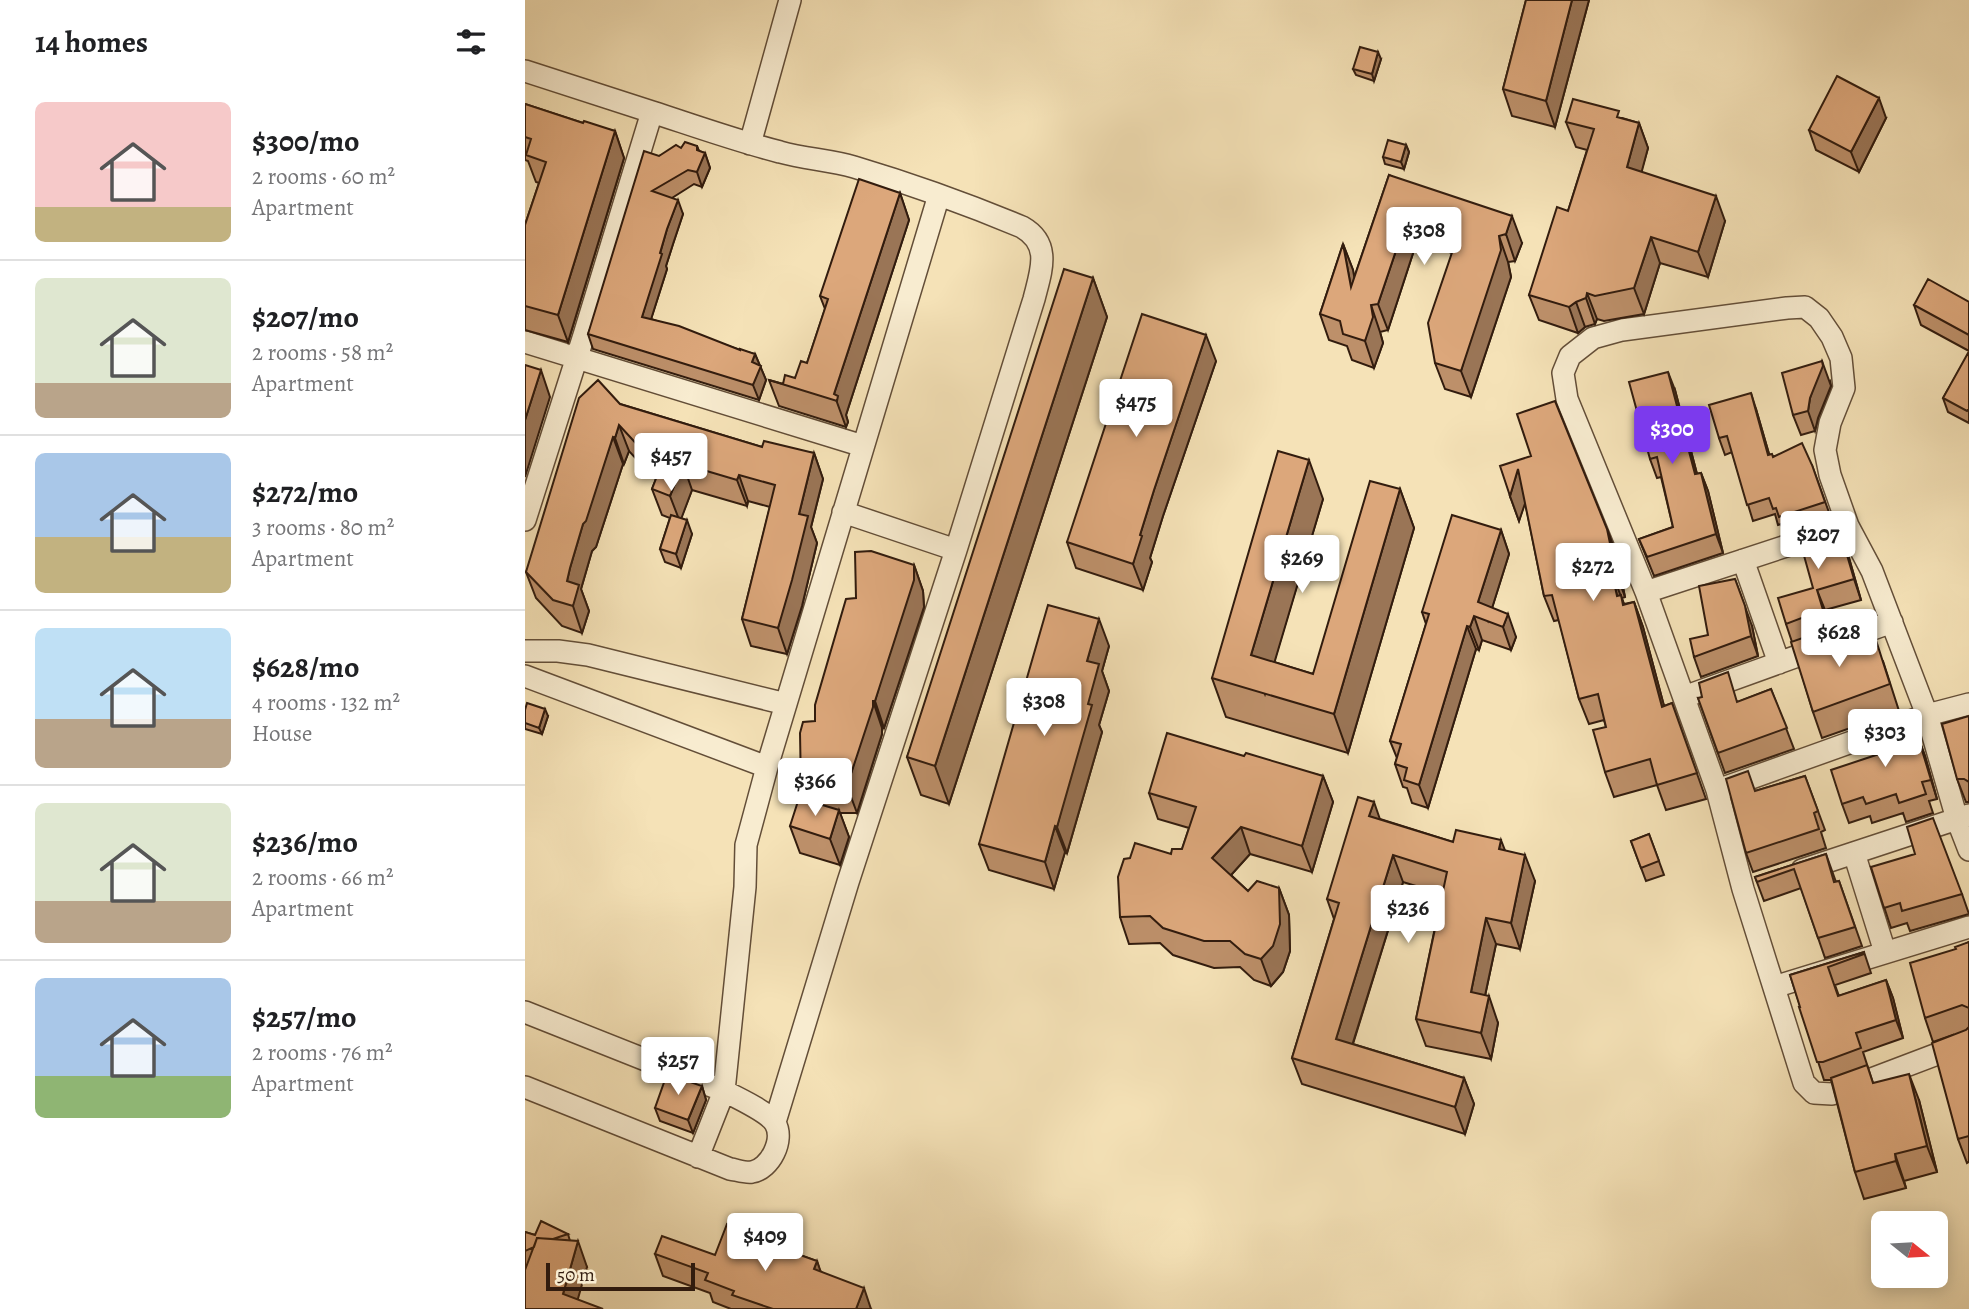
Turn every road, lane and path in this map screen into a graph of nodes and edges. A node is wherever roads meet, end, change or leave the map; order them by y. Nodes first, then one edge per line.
1 (790, 0) edge
2 (525, 71) edge
3 (652, 112) junction
4 (750, 144) junction
5 (939, 195) junction
6 (525, 342) edge
7 (577, 358) junction
8 (863, 446) junction
9 (843, 512) junction
10 (525, 520) edge
11 (1848, 526) junction
12 (956, 550) junction
13 (1743, 560) junction
14 (1646, 592) junction
15 (1892, 622) junction
16 (525, 651) edge
17 (1779, 663) junction
18 (525, 676) edge
19 (1684, 697) junction
20 (786, 704) junction
21 (1969, 704) edge
22 (1927, 715) junction
23 (767, 767) junction
24 (1717, 790) junction
25 (1963, 817) edge
26 (1969, 850) edge
27 (1854, 853) junction
28 (1743, 889) junction
29 (1969, 927) edge
30 (1885, 952) junction
31 (1774, 987) junction
32 (525, 1012) edge
33 (1969, 1042) edge
34 (525, 1087) edge
35 (724, 1091) junction
36 (775, 1122) junction
37 (698, 1157) junction

1 - 4 street
2 - 3 street
3 - 4 street
3 - 7 street
4 - 5 street
5 - 8 street
5 - 12 street
6 - 7 street
7 - 8 street
7 - 10 street
8 - 9 street
9 - 12 street
9 - 20 street
11 - 13 street
11 - 14 street
11 - 15 street
12 - 36 street
13 - 14 street
13 - 17 street
14 - 19 street
15 - 17 street
15 - 22 street
16 - 20 street
17 - 19 street
18 - 23 street
19 - 24 street
20 - 23 street
21 - 22 street
22 - 24 street
22 - 25 street
23 - 35 street
24 - 28 street
25 - 26 street
25 - 27 street
27 - 28 street
27 - 30 street
28 - 31 street
29 - 30 street
30 - 31 street
31 - 33 street
32 - 35 street
34 - 37 street
35 - 36 street
35 - 37 street
36 - 37 street

